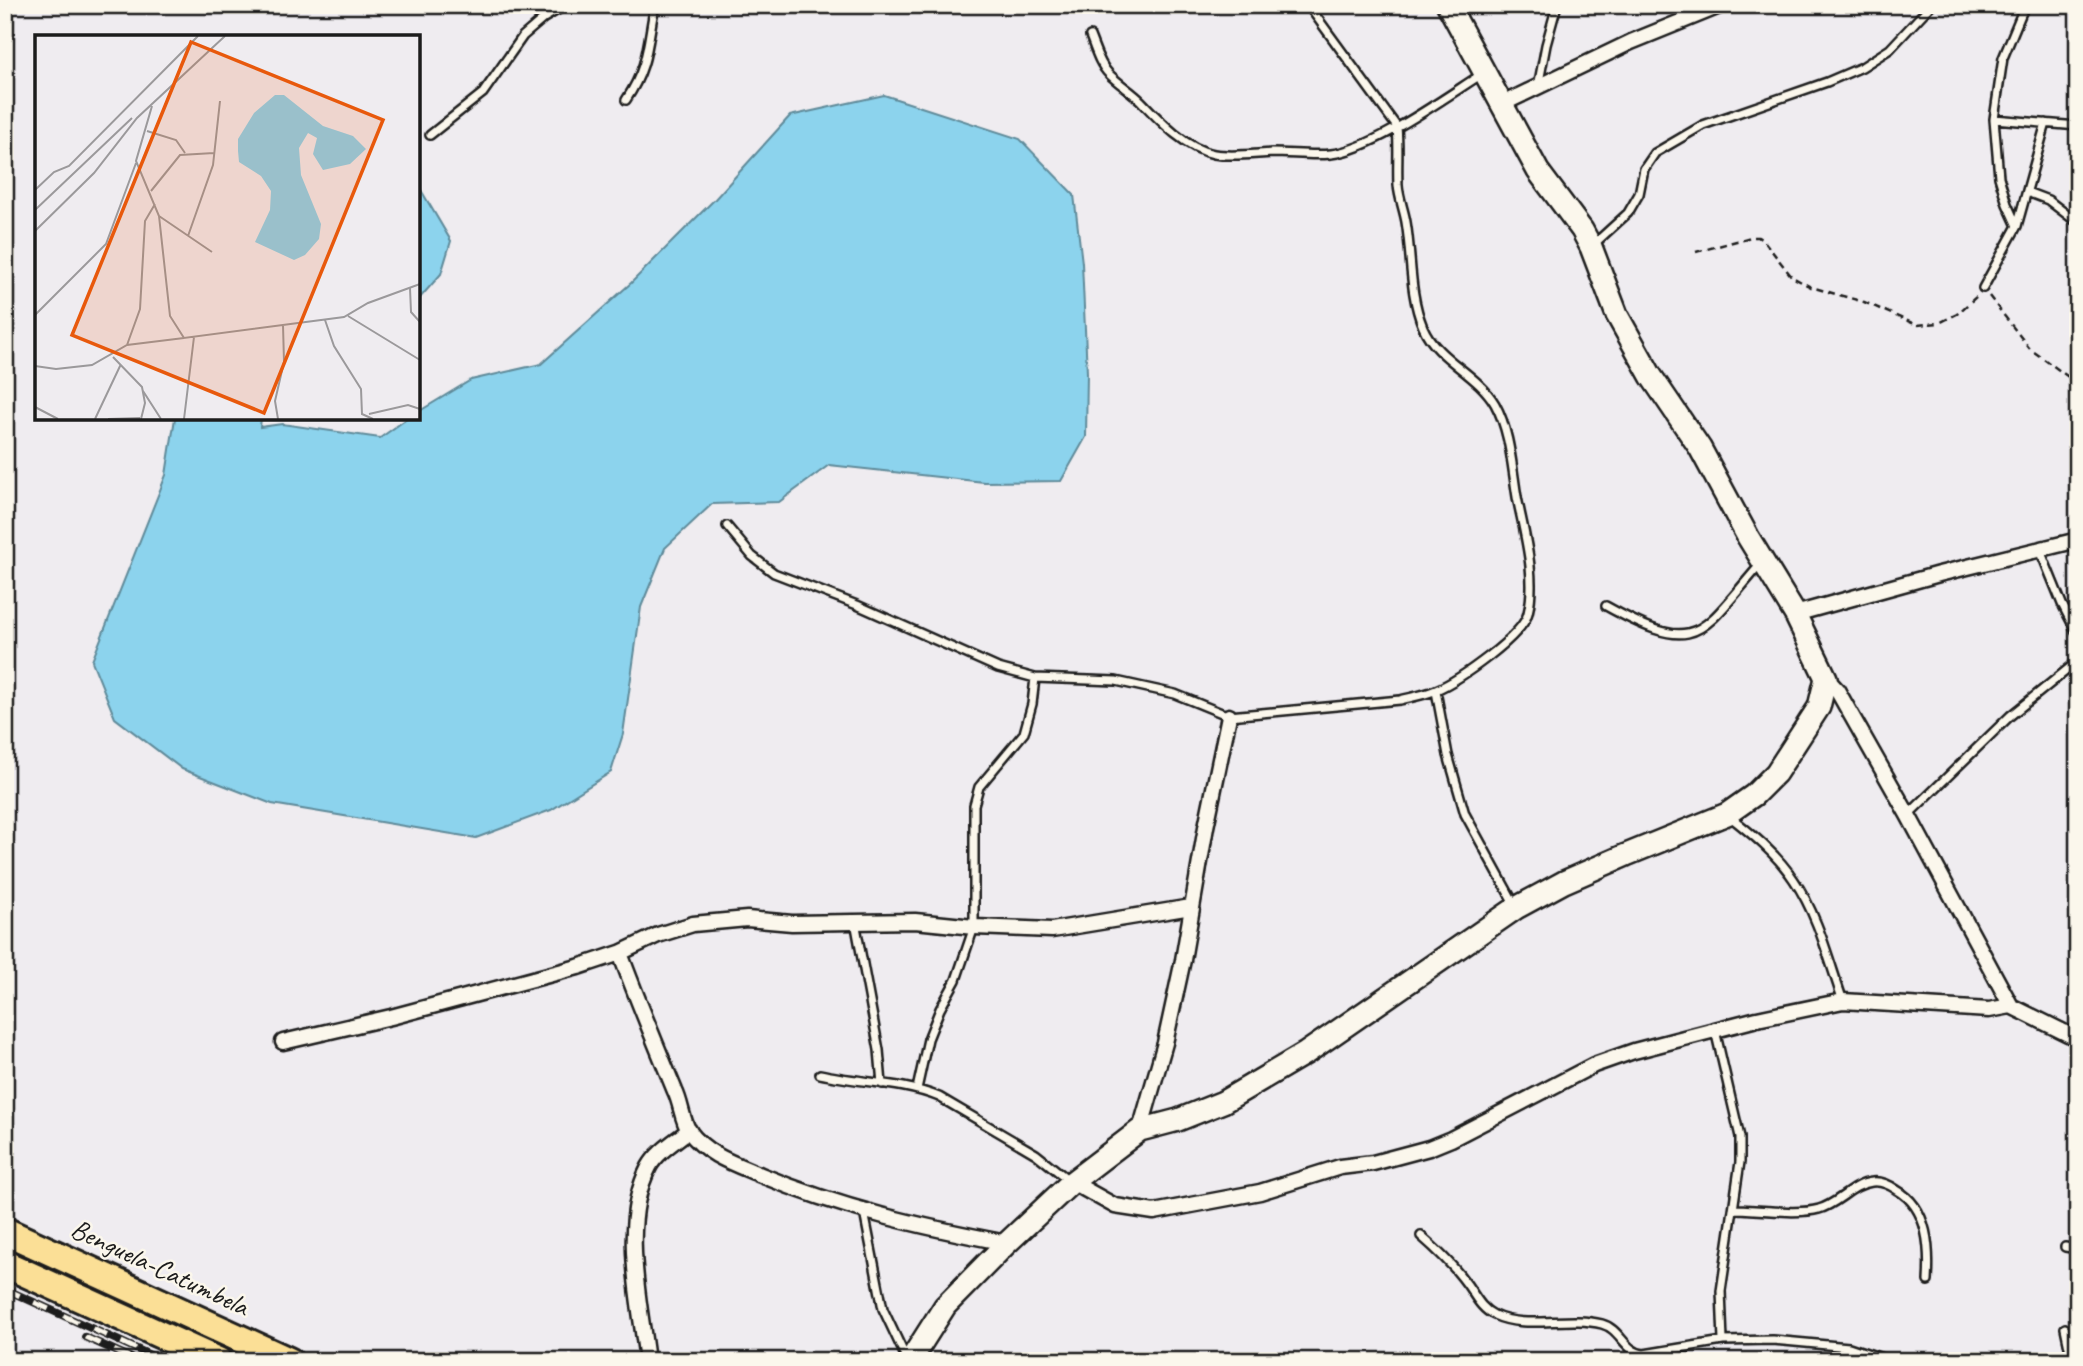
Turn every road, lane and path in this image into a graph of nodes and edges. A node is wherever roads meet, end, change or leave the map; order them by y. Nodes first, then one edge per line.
1 (566, 5) edge
2 (655, 5) edge
3 (1308, 5) edge
4 (1448, 5) edge
5 (1557, 5) edge
6 (1722, 5) edge
7 (1931, 5) edge
8 (2025, 5) edge
9 (1090, 36) dead end
10 (1485, 72) junction
11 (1538, 88) junction
12 (626, 100) dead end
13 (1502, 104) junction
14 (1994, 119) junction
15 (2046, 123) junction
16 (2078, 125) edge
17 (1397, 127) junction
18 (430, 135) dead end
19 (2027, 192) junction
20 (2078, 223) edge
21 (2017, 226) junction
22 (1591, 247) junction
23 (1696, 252) dead end
24 (1983, 288) junction
25 (2078, 384) edge
26 (727, 526) dead end
27 (2078, 540) edge
28 (2040, 550) junction
29 (1763, 561) junction
30 (1606, 606) dead end
31 (1795, 614) junction
32 (2078, 635) edge
33 (2078, 661) edge
34 (1035, 678) junction
35 (1826, 678) junction
36 (1436, 691) junction
37 (1229, 716) junction
38 (1727, 814) junction
39 (1908, 815) junction
40 (1191, 907) junction
41 (1516, 908) junction
42 (855, 921) junction
43 (974, 927) junction
44 (620, 953) junction
45 (1843, 1001) junction
46 (2011, 1006) junction
47 (1716, 1030) junction
48 (2078, 1039) edge
49 (283, 1042) dead end
50 (820, 1074) dead end
51 (882, 1084) junction
52 (917, 1089) junction
53 (689, 1130) junction
54 (1140, 1130) junction
55 (1072, 1182) junction
56 (1733, 1209) junction
57 (864, 1212) junction
58 (5, 1231) edge
59 (1421, 1236) dead end
60 (1007, 1243) junction
61 (2065, 1247) dead end
62 (2078, 1249) edge
63 (5, 1264) edge
64 (1928, 1281) dead end
65 (2065, 1328) dead end
66 (1723, 1341) junction
67 (218, 1361) edge
68 (289, 1361) edge
69 (647, 1361) edge
70 (909, 1361) edge
71 (1891, 1361) edge
72 (2072, 1361) edge

1 - 18 lane
2 - 12 lane
3 - 17 lane
4 - 10 street
5 - 11 lane
6 - 11 street
7 - 22 lane
8 - 14 lane
9 - 17 lane
10 - 13 street
10 - 17 lane
11 - 13 street
13 - 22 street
14 - 15 lane
14 - 21 lane
15 - 16 lane
15 - 19 lane
17 - 36 lane
19 - 20 lane
19 - 21 lane
21 - 24 lane
22 - 29 street
23 - 24 path
24 - 25 path
26 - 34 lane
27 - 28 street
28 - 31 street
28 - 32 lane
29 - 30 lane
29 - 31 street
31 - 35 street
33 - 39 lane
34 - 37 lane
34 - 43 lane
35 - 38 street
35 - 39 street
36 - 37 lane
36 - 41 lane
37 - 40 street
38 - 41 street
38 - 45 lane
39 - 46 street
40 - 43 street
40 - 54 street
41 - 54 street
42 - 43 street
42 - 44 street
42 - 51 lane
43 - 52 lane
44 - 49 street
44 - 53 street
45 - 46 street
45 - 47 street
46 - 48 street
47 - 55 street
47 - 56 lane
50 - 51 lane
51 - 52 lane
52 - 55 lane
53 - 57 street
53 - 69 street
54 - 55 street
55 - 60 street
56 - 64 lane
56 - 66 lane
57 - 60 street
57 - 70 lane
58 - 68 highway, Benguela-Catumbela
59 - 66 lane
60 - 70 street
61 - 62 lane
63 - 67 highway
65 - 72 lane
66 - 71 lane

